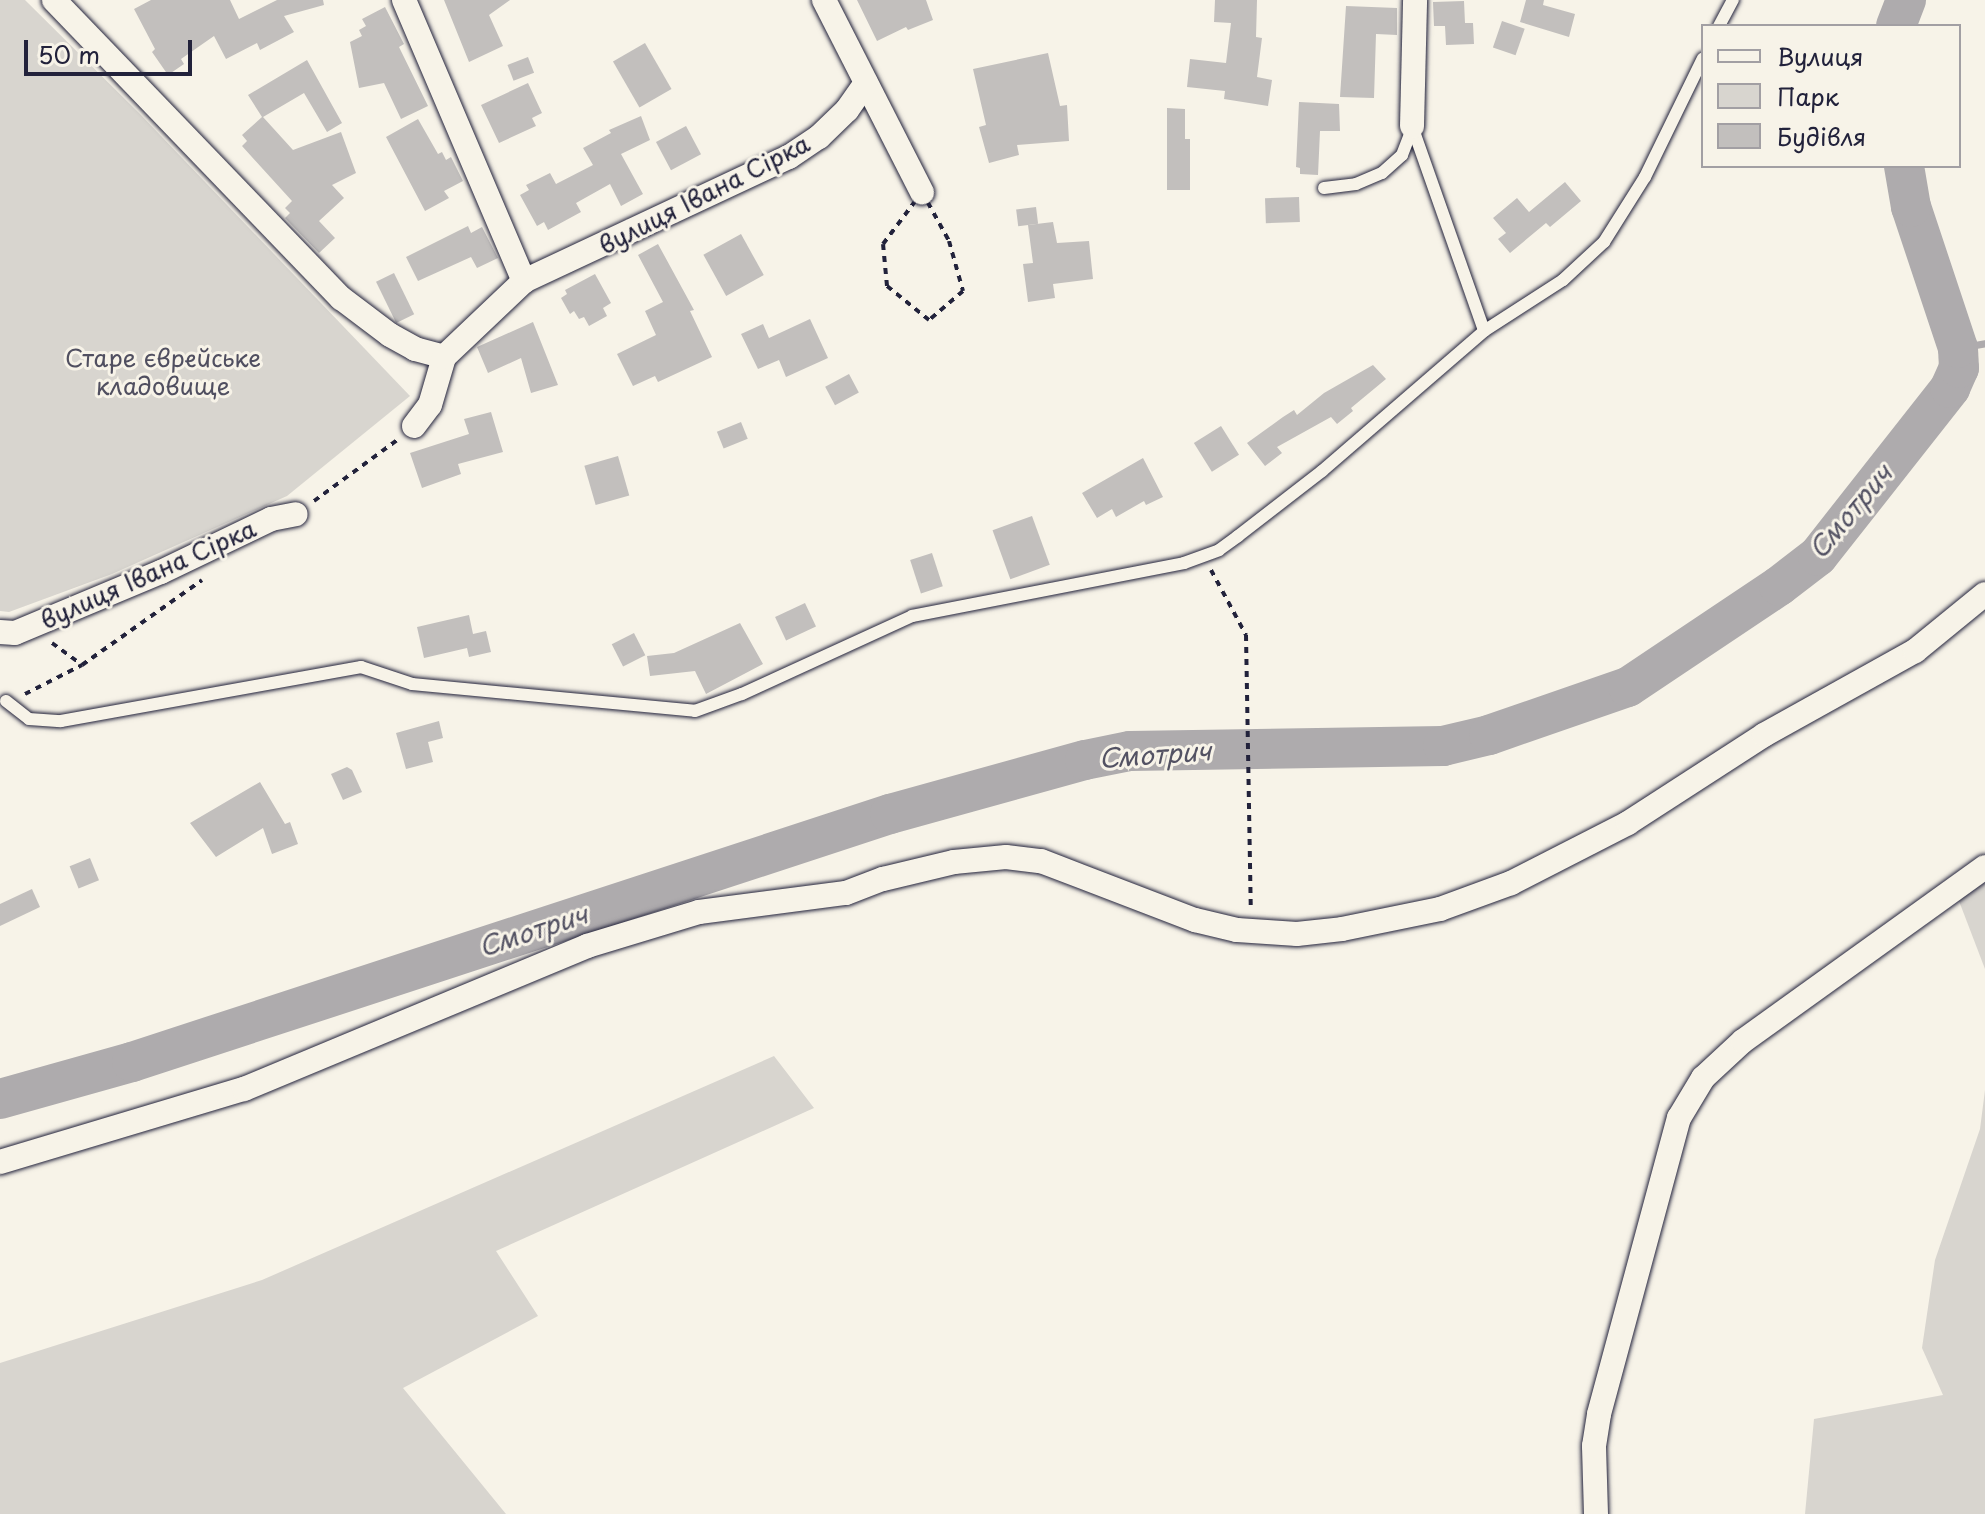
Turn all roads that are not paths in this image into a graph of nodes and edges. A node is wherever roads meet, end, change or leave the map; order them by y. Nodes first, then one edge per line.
1 (54, 0) edge
2 (404, 0) edge
3 (824, 0) edge
4 (1415, 0) edge
5 (1733, 0) edge
6 (1720, 24) edge
7 (1701, 62) edge
8 (866, 83) junction
9 (1412, 126) junction
10 (1324, 188) dead end
11 (922, 192) road end
12 (524, 281) junction
13 (1484, 331) junction
14 (444, 357) junction
15 (414, 426) dead end
16 (296, 514) dead end
17 (1985, 594) edge
18 (0, 632) edge
19 (6, 701) dead end
20 (1985, 867) edge
21 (0, 1162) edge
22 (1596, 1514) edge

1 - 14 street
2 - 12 street
3 - 8 street
4 - 9 street
5 - 6 lane
7 - 13 lane
8 - 11 street
8 - 12 street, вулиця Івана Сірка
9 - 10 lane
9 - 13 lane
12 - 14 street, вулиця Івана Сірка
13 - 19 lane
14 - 15 street
16 - 18 street, вулиця Івана Сірка
17 - 21 street
20 - 22 street

